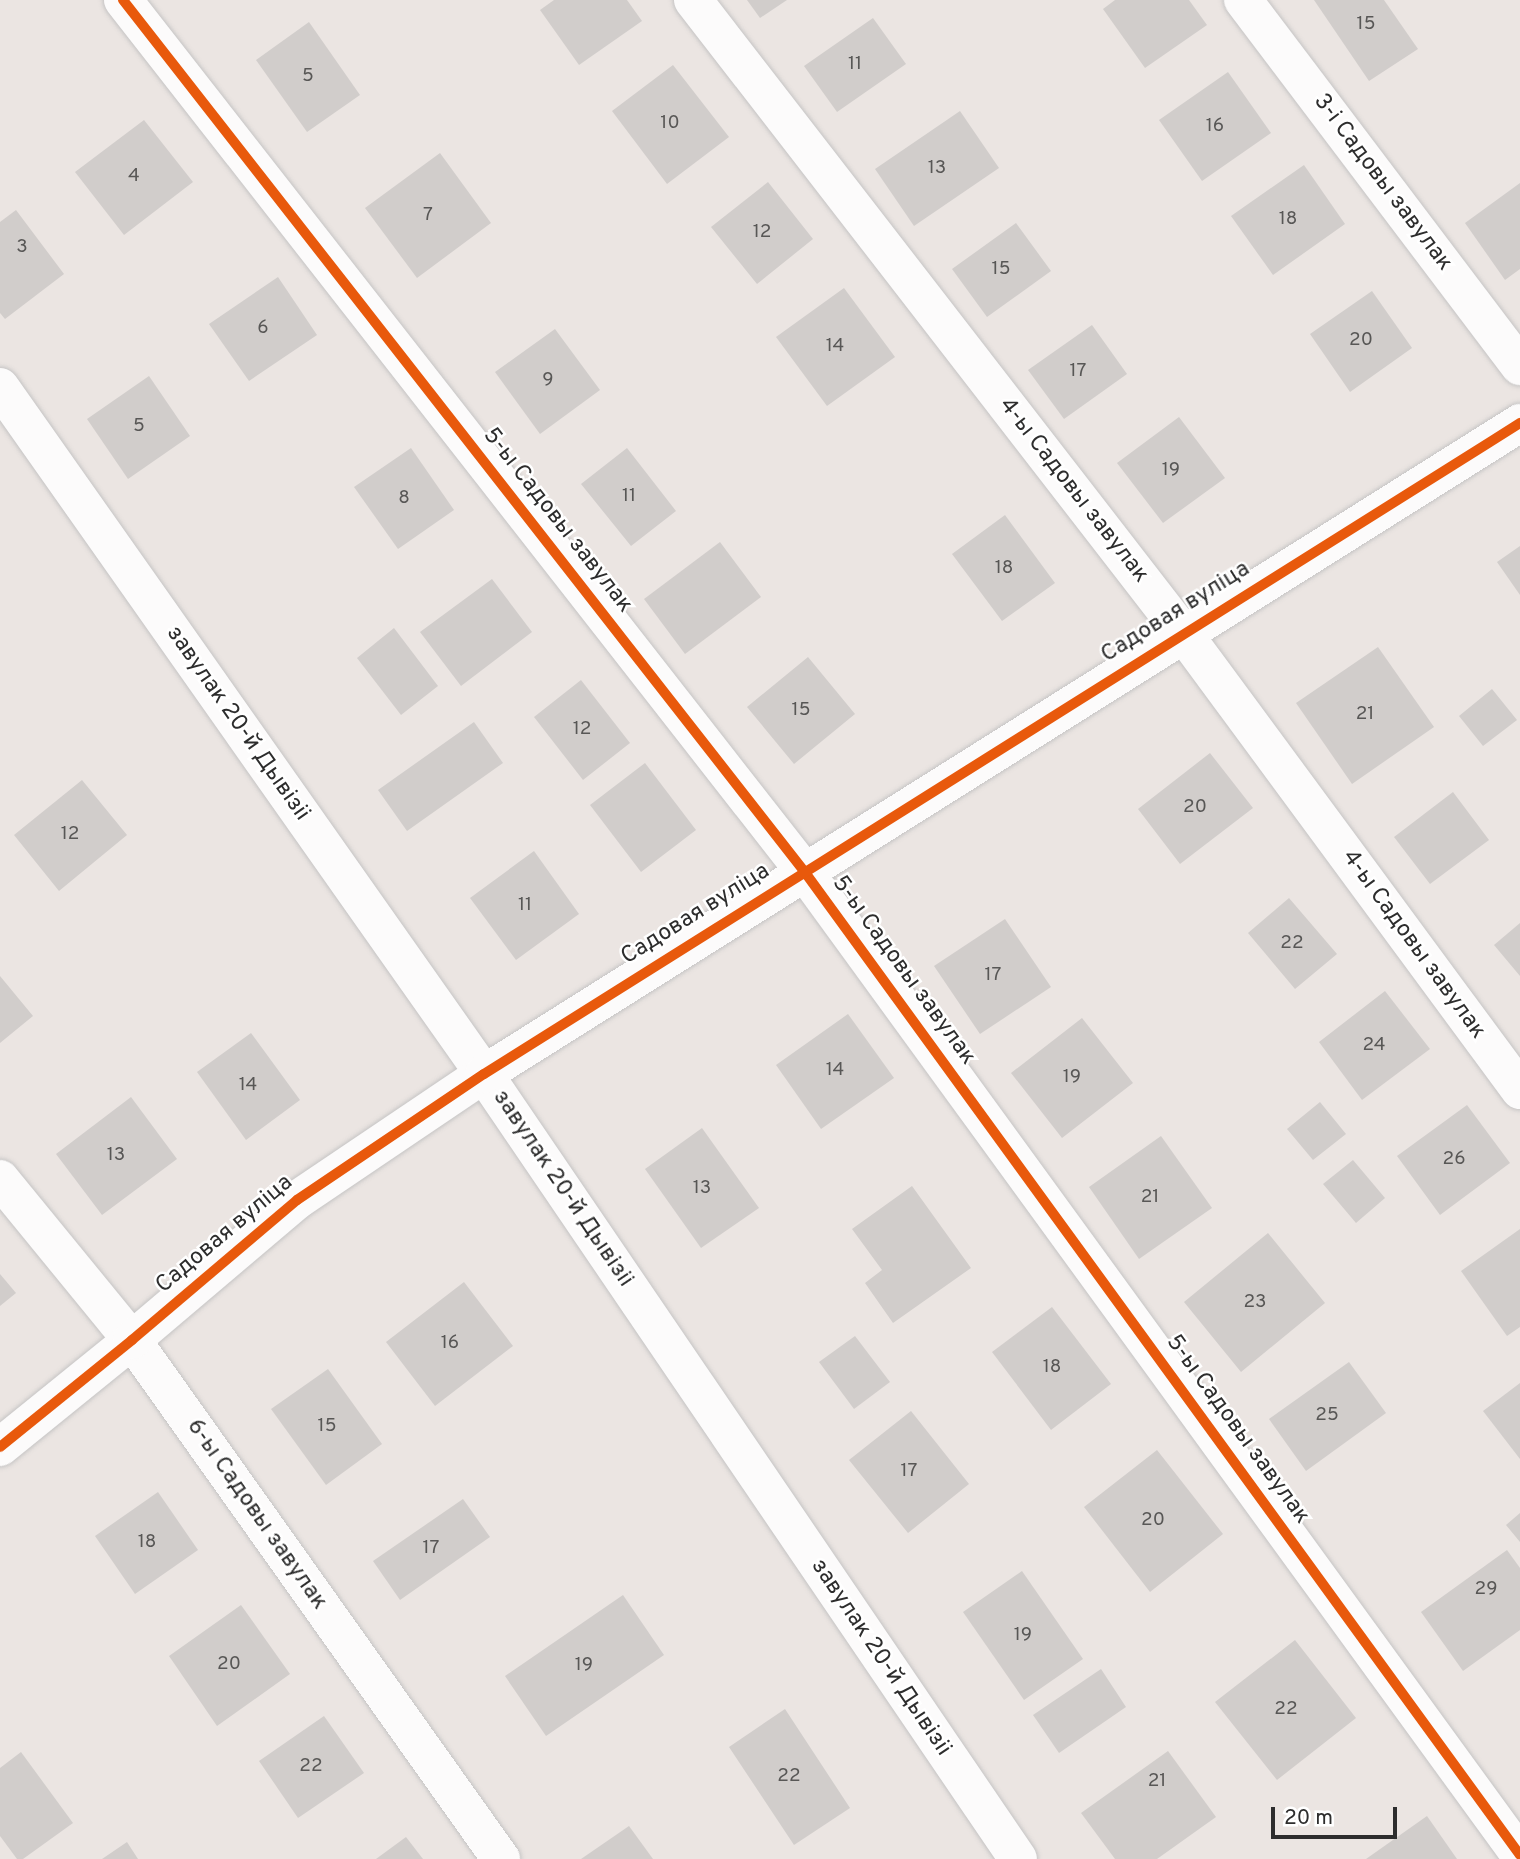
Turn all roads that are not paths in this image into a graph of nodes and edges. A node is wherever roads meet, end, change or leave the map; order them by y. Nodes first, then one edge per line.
1 (123, 0) edge
2 (693, 0) edge
3 (1243, 0) edge
4 (1520, 366) edge
5 (0, 387) edge
6 (1520, 424) edge
7 (1183, 633) junction
8 (804, 871) junction
9 (484, 1074) junction
10 (1520, 1090) edge
11 (0, 1179) edge
12 (132, 1340) junction
13 (0, 1447) edge
14 (1520, 1855) edge
15 (501, 1859) edge
16 (1018, 1859) edge

1 - 8 street, 5-ы Садовы завулак
2 - 7 street, 4-ы Садовы завулак
3 - 4 street, 3-і Садовы завулак
5 - 9 street, завулак 20-й Дывізіі
6 - 7 street, Садовая вуліца
7 - 8 street, Садовая вуліца
7 - 10 street, 4-ы Садовы завулак
8 - 9 street, Садовая вуліца
8 - 14 street, 5-ы Садовы завулак
9 - 12 street, Садовая вуліца
9 - 16 street, завулак 20-й Дывізіі
11 - 12 street, 6-ы Садовы завулак
12 - 13 street, Садовая вуліца
12 - 15 street, 6-ы Садовы завулак

